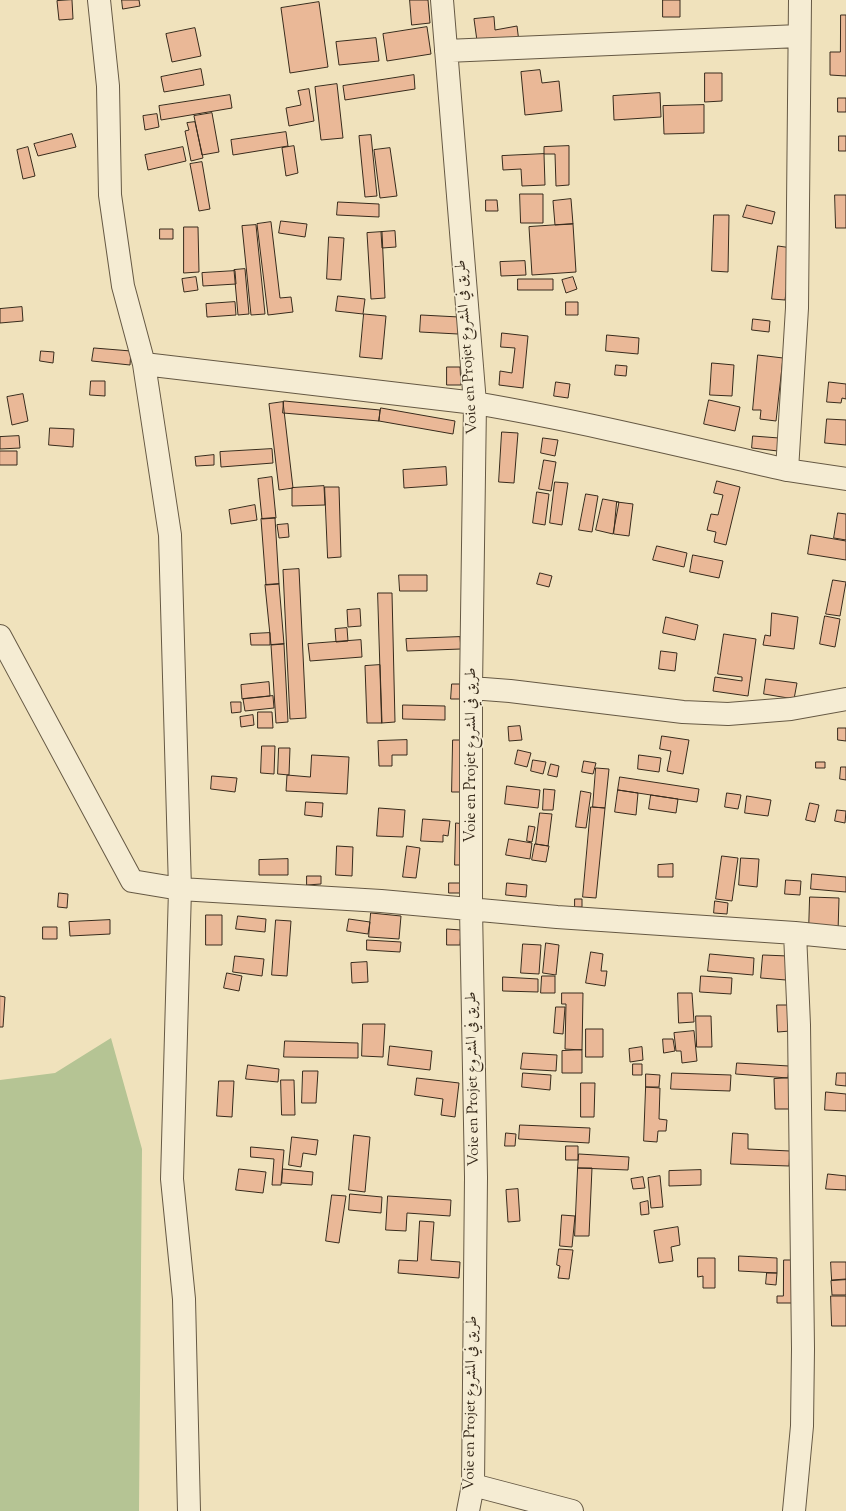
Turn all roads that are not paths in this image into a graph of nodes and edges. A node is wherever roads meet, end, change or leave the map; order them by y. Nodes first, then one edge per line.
1 (99, 0) edge
2 (442, 0) edge
3 (800, 0) edge
4 (799, 36) junction
5 (446, 51) junction
6 (144, 364) junction
7 (475, 404) junction
8 (787, 470) junction
9 (846, 479) edge
10 (0, 636) edge
11 (471, 688) junction
12 (846, 699) edge
13 (180, 889) junction
14 (471, 909) junction
15 (795, 933) junction
16 (846, 938) edge
17 (472, 1485) junction
18 (189, 1511) edge
19 (468, 1511) edge
20 (572, 1511) edge
21 (794, 1511) edge

1 - 6 street
2 - 5 street, Voie en Projet طريق في المشروع
3 - 4 street
4 - 5 street
4 - 8 street
5 - 7 street, Voie en Projet طريق في المشروع
6 - 7 street
6 - 13 street
7 - 8 street
7 - 11 street, Voie en Projet طريق في المشروع
8 - 9 street
10 - 13 street
11 - 12 street
11 - 14 street, Voie en Projet طريق في المشروع
13 - 14 street
13 - 18 street
14 - 15 street
14 - 17 street, Voie en Projet طريق في المشروع
15 - 16 street
15 - 21 street
17 - 19 street, Voie en Projet طريق في المشروع
17 - 20 street

